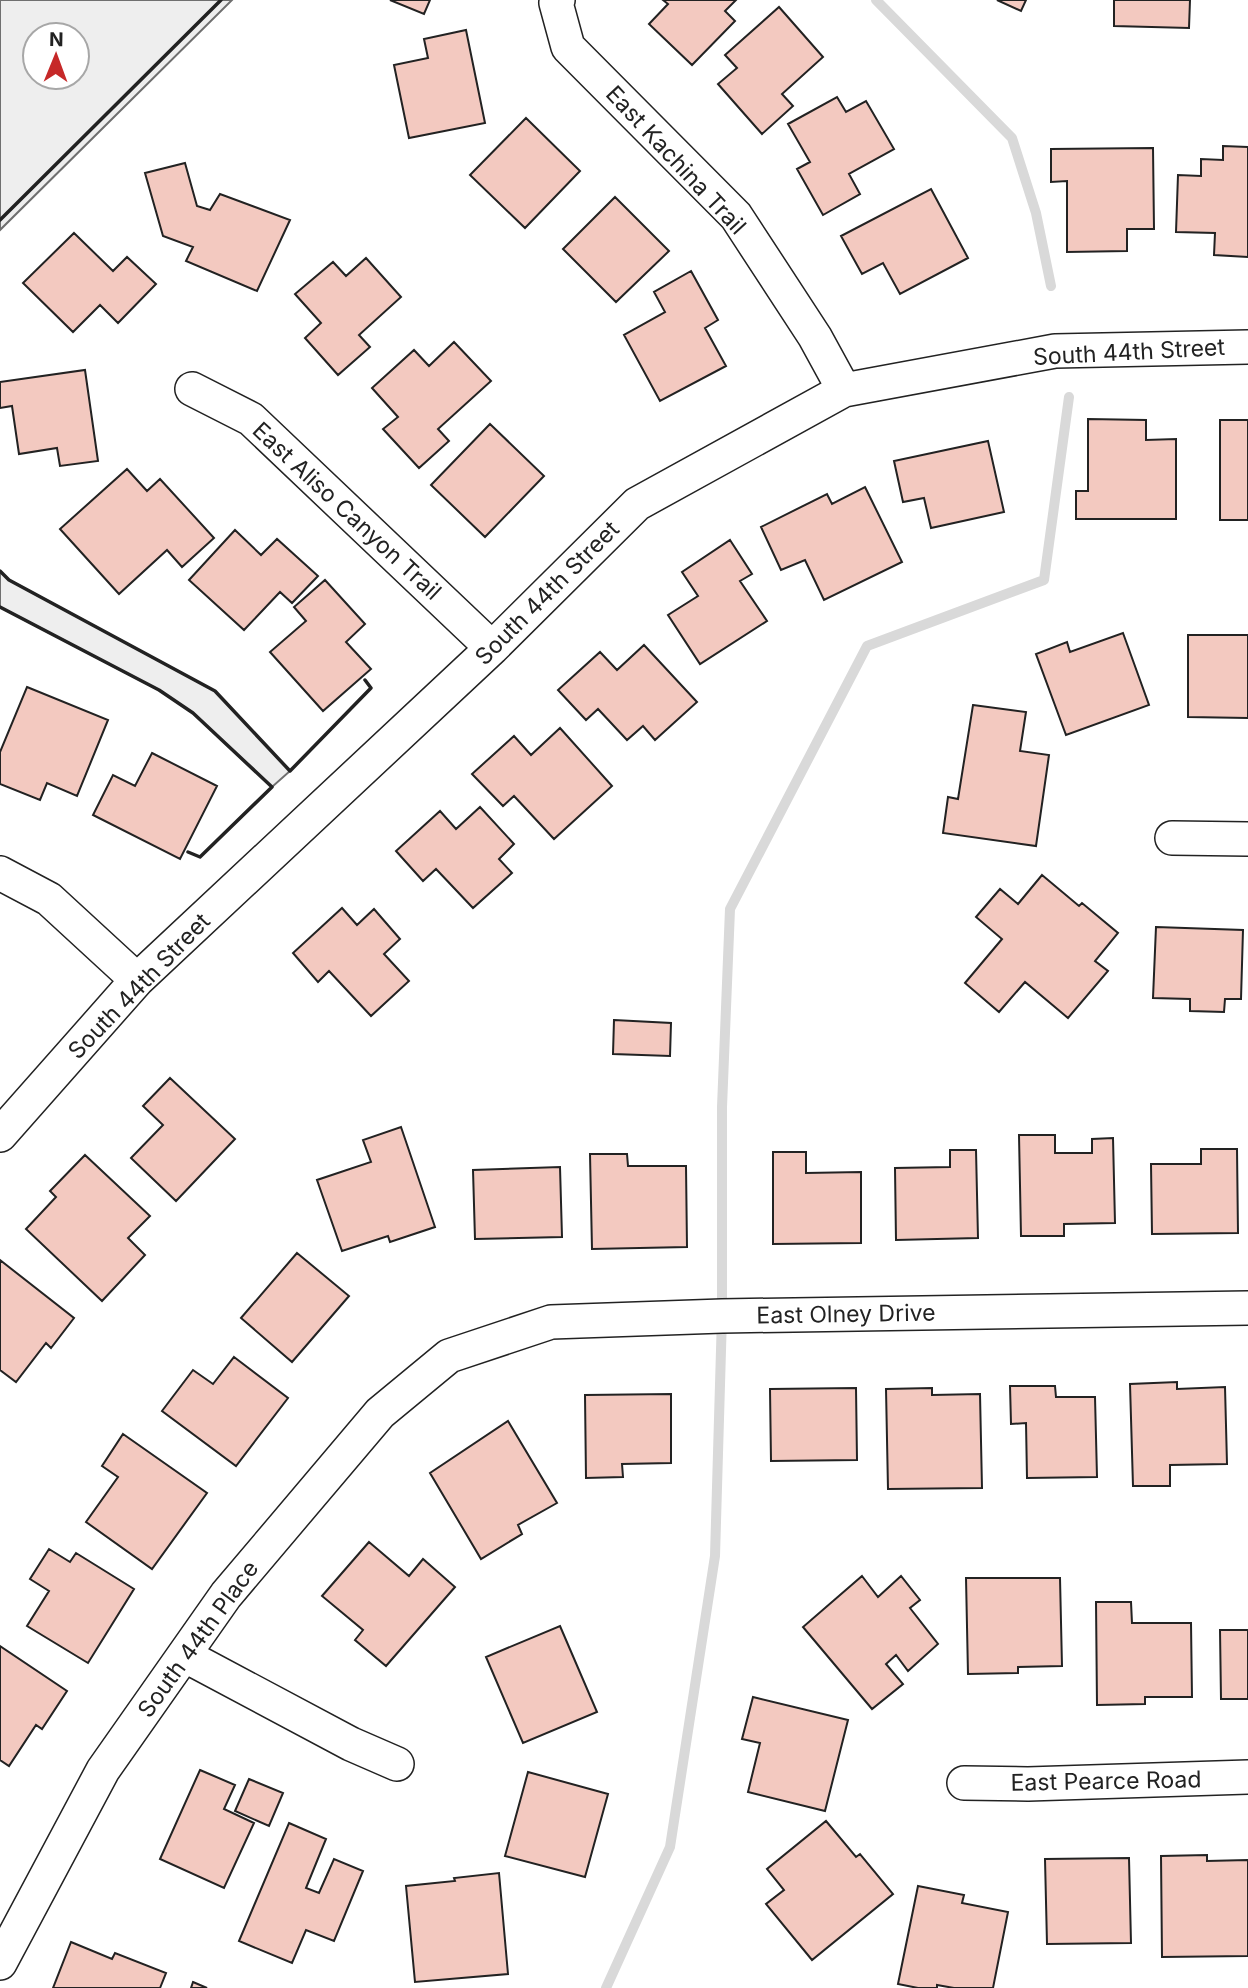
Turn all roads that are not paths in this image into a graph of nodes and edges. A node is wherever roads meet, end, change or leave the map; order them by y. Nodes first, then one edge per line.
1 (557, 1) edge
2 (1248, 346) edge
3 (192, 389) dead end
4 (844, 390) junction
5 (492, 648) junction
6 (1172, 838) dead end
7 (1248, 839) edge
8 (0, 873) edge
9 (137, 980) junction
10 (0, 1135) edge
11 (1248, 1308) edge
12 (449, 1356) joint
13 (184, 1655) junction
14 (397, 1764) dead end
15 (1248, 1777) edge
16 (964, 1783) dead end
17 (0, 1963) edge

1 - 4 street, East Kachina Trail
2 - 4 street, South 44th Street
3 - 5 street, East Aliso Canyon Trail
4 - 5 street, South 44th Street
5 - 9 street, South 44th Street
6 - 7 street
8 - 9 street
9 - 10 street, South 44th Street
11 - 12 street, East Olney Drive
12 - 13 street, South 44th Place
13 - 14 street
13 - 17 street, South 44th Place
15 - 16 street, East Pearce Road

